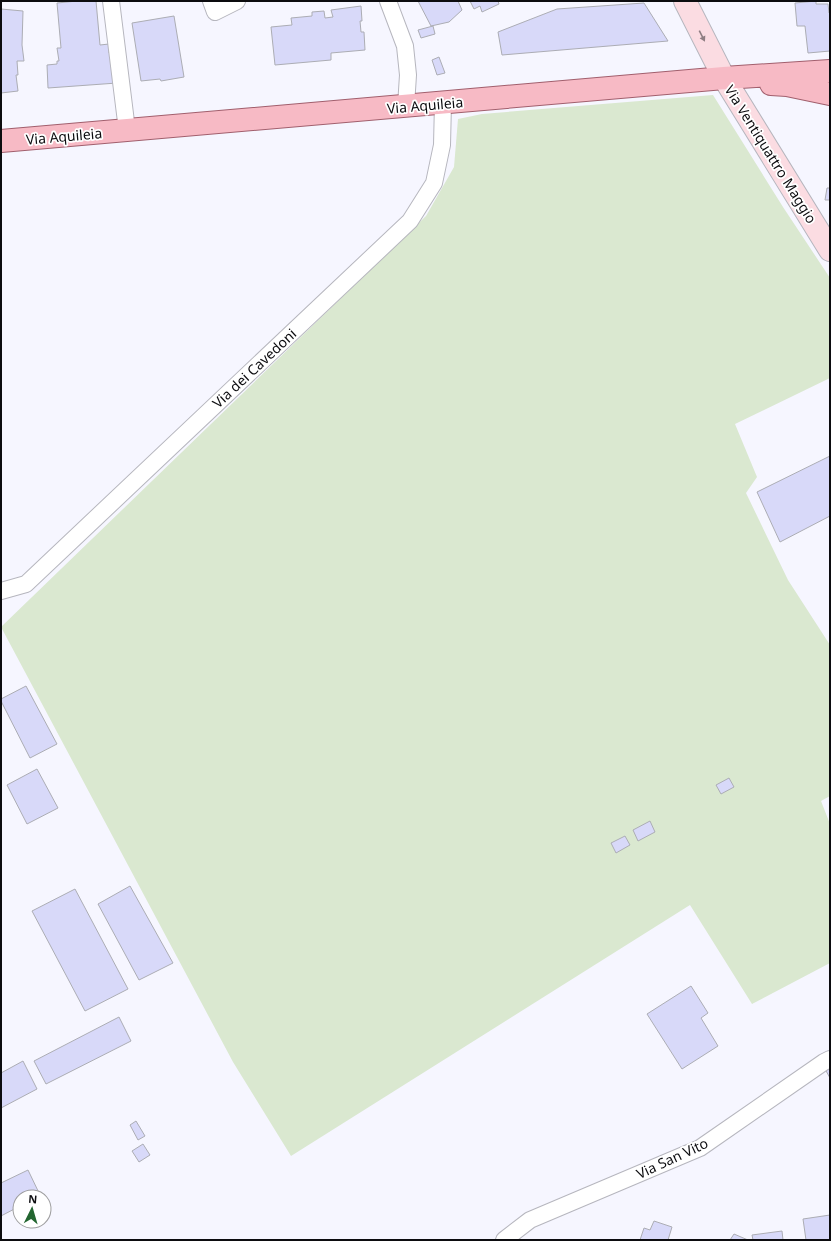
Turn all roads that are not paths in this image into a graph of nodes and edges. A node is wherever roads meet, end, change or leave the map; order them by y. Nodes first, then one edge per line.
1 (111, 1) edge
2 (237, 1) edge
3 (685, 1) edge
4 (392, 2) edge
5 (213, 6) edge
6 (830, 71) edge
7 (724, 78) junction
8 (830, 84) edge
9 (787, 85) junction
10 (830, 94) edge
11 (443, 103) junction
12 (406, 106) junction
13 (126, 130) junction
14 (1, 141) edge
15 (830, 250) edge
16 (1, 591) edge
17 (830, 1059) edge
18 (504, 1240) edge

1 - 13 street
2 - 5 street
3 -> 7 street, Via Ventiquattro Maggio
4 - 12 street
6 - 7 main road
7 - 9 main road
7 - 11 main road, Via Aquileia
7 - 15 street, Via Ventiquattro Maggio
8 - 9 street
9 - 10 main road
11 - 12 main road, Via Aquileia
11 - 16 street, Via dei Cavedoni
12 - 13 main road, Via Aquileia
13 - 14 main road, Via Aquileia
17 - 18 street, Via San Vito

